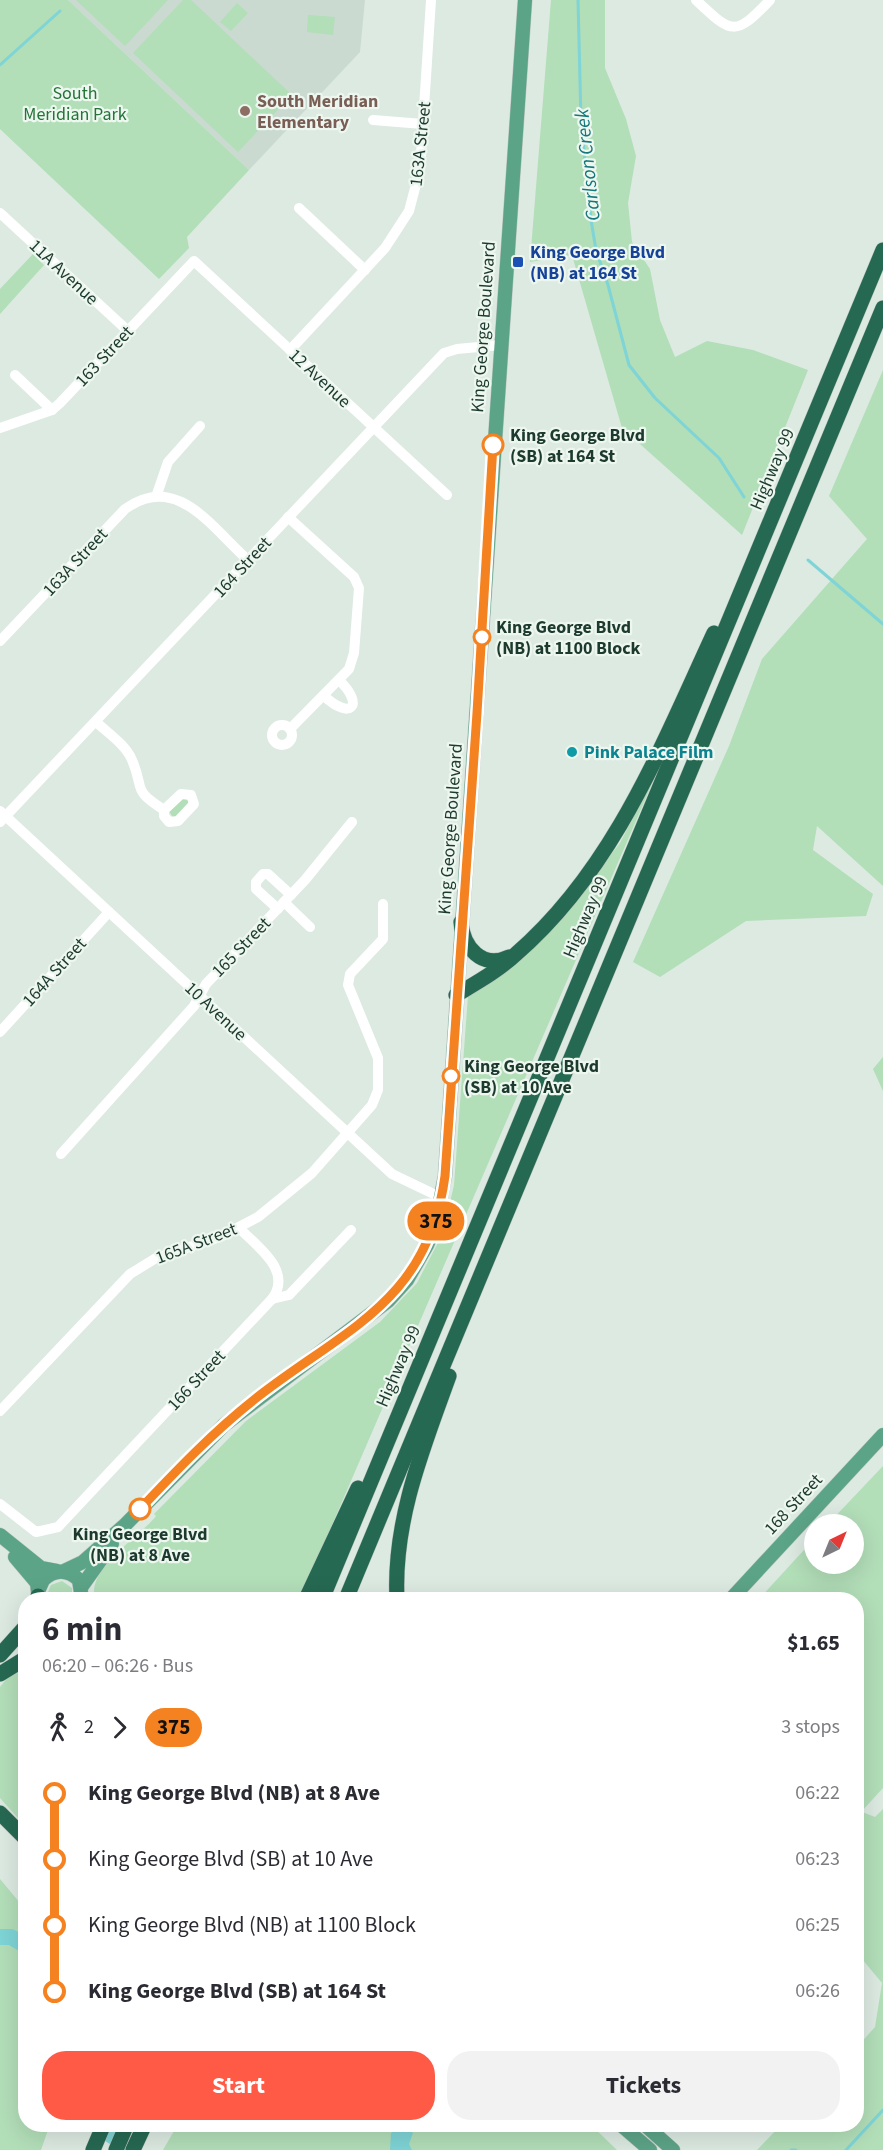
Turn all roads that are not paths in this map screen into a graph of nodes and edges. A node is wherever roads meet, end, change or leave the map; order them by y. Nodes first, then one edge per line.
1 (431, 0) edge
2 (525, 0) edge
3 (696, 0) edge
4 (770, 0) edge
5 (373, 120) dead end
6 (423, 124) junction
7 (299, 208) dead end
8 (0, 213) edge
9 (883, 250) edge
10 (194, 261) joint
11 (365, 270) junction
12 (883, 310) edge
13 (128, 331) junction
14 (500, 345) junction
15 (290, 350) junction
16 (15, 375) dead end
17 (52, 410) junction
18 (200, 426) dead end
19 (373, 427) junction
20 (0, 428) edge
21 (157, 494) junction
22 (447, 495) dead end
23 (777, 507) junction
24 (288, 517) junction
25 (248, 560) junction
26 (0, 641) edge
27 (339, 680) junction
28 (324, 696) junction
29 (96, 722) junction
30 (290, 729) dead end
31 (164, 810) dead end
32 (2, 817) edge
33 (352, 822) dead end
34 (284, 902) junction
35 (383, 904) dead end
36 (109, 912) junction
37 (461, 922) junction
38 (310, 927) dead end
39 (529, 943) junction
40 (456, 995) junction
41 (199, 996) junction
42 (0, 1032) edge
43 (348, 1133) junction
44 (61, 1154) dead end
45 (442, 1198) junction
46 (513, 1198) junction
47 (239, 1228) junction
48 (351, 1230) dead end
49 (466, 1254) junction
50 (272, 1299) junction
51 (0, 1412) edge
52 (883, 1435) edge
53 (0, 1504) edge
54 (125, 1525) junction
55 (0, 1535) edge
56 (0, 1541) edge
57 (62, 1571) junction
58 (37, 1592) edge
59 (40, 1592) edge
60 (82, 1592) edge
61 (309, 1592) edge
62 (325, 1592) edge
63 (349, 1592) edge
64 (397, 1592) edge
65 (737, 1592) edge
66 (18, 1635) edge
67 (0, 1655) edge
68 (18, 1663) edge
69 (0, 1674) edge
70 (0, 1813) edge
71 (0, 1827) edge
72 (18, 1831) edge
73 (18, 1844) edge
74 (91, 2132) edge
75 (101, 2132) edge
76 (124, 2132) edge
77 (141, 2132) edge
78 (629, 2132) edge
79 (653, 2132) edge
80 (84, 2150) edge
81 (93, 2150) edge
82 (116, 2150) edge
83 (133, 2150) edge
84 (650, 2150) edge
85 (673, 2150) edge

1 - 6 street, 163A Street
2 - 14 main road, King George Boulevard
3 - 4 street
5 - 6 street
6 - 11 street, 163A Street
7 - 11 street
8 - 13 street, 11A Avenue
9 - 23 highway, Highway 99
10 - 13 street, 163 Street
10 - 15 street, 12 Avenue
11 - 15 street, 163A Street
12 - 46 highway
13 - 17 street, 163 Street
14 - 19 street, 164 Street
14 - 37 main road, King George Boulevard
15 - 19 street, 12 Avenue
16 - 17 street
17 - 20 street, 163 Street
18 - 21 street
19 - 22 street, 12 Avenue
19 - 24 street, 164 Street
21 - 25 street
21 - 26 street, 163A Street
23 - 39 highway
23 - 49 highway, Highway 99
24 - 25 street, 164 Street
24 - 27 street
25 - 29 street, 164 Street
27 - 28 street
27 - 28 street
28 - 30 street
29 - 31 street
29 - 32 street, 164 Street
32 - 36 street, 10 Avenue
33 - 34 street, 165 Street
34 - 38 street
34 - 41 street, 165 Street
35 - 43 street, 165A Street
36 - 41 street, 10 Avenue
36 - 42 street, 164A Street
37 - 39 highway
37 - 40 main road, King George Boulevard
39 - 40 highway
40 - 45 main road, King George Boulevard
41 - 43 street, 10 Avenue
41 - 44 street, 165 Street
43 - 45 street, 10 Avenue
43 - 47 street, 165A Street
45 - 54 main road, King George Boulevard
46 - 63 highway
46 - 64 highway
47 - 50 street
47 - 51 street, 165A Street
48 - 50 street, 166 Street
49 - 61 highway
49 - 62 highway, Highway 99
50 - 53 street, 166 Street
52 - 65 main road, 168 Street
54 - 57 main road, King George Boulevard
54 - 60 main road, King George Boulevard
55 - 57 main road
56 - 58 main road
57 - 59 main road, King George Boulevard
57 - 60 main road
66 - 67 highway
68 - 69 highway
70 - 72 highway
71 - 73 highway
74 - 80 highway
75 - 81 highway
76 - 82 highway
77 - 83 highway
78 - 84 main road
79 - 85 main road

